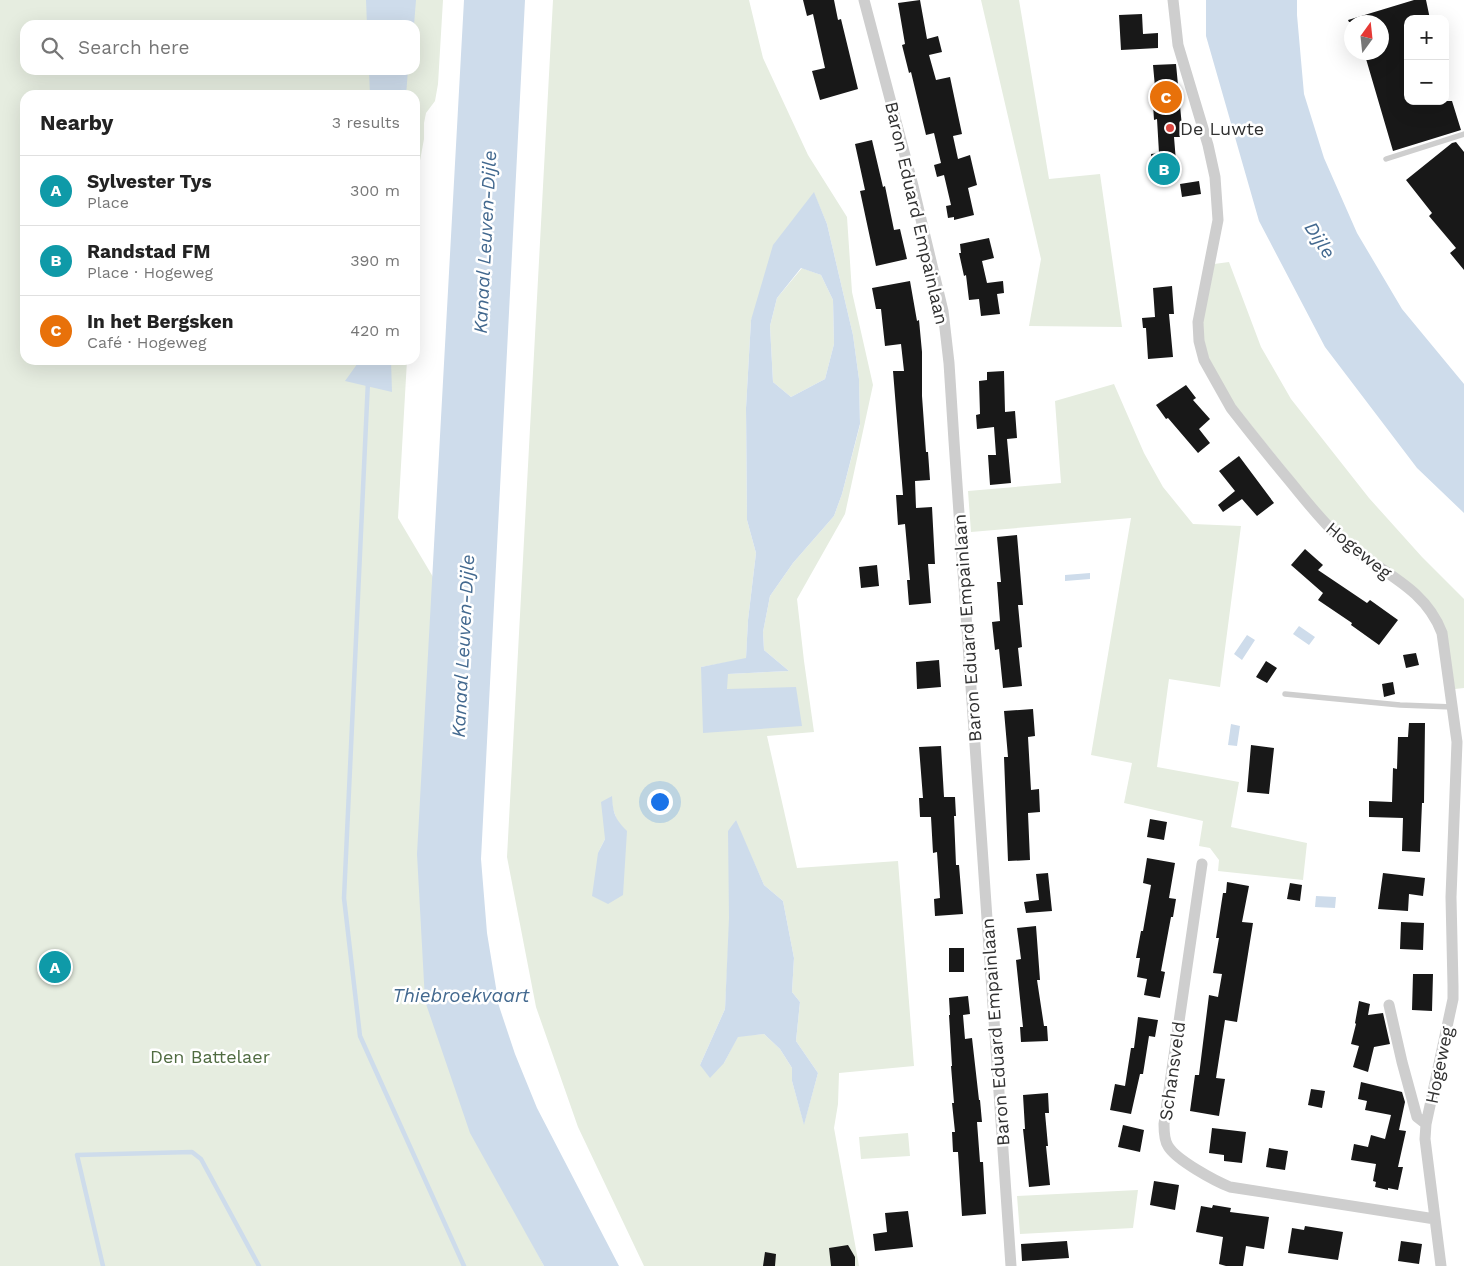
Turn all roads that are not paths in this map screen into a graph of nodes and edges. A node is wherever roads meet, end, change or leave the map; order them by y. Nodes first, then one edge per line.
1 (864, 0) edge
2 (1173, 0) edge
3 (1464, 134) edge
4 (1386, 159) dead end
5 (1285, 694) dead end
6 (1453, 707) junction
7 (1202, 864) dead end
8 (1389, 1005) dead end
9 (1426, 1124) junction
10 (1435, 1219) junction
11 (1011, 1266) edge
12 (1441, 1266) edge

1 - 11 street, Baron Eduard Empainlaan
2 - 6 street, Hogeweg
3 - 4 lane
5 - 6 lane
6 - 9 street, Hogeweg
7 - 10 street, Schansveld
8 - 9 street, Hogeweg
9 - 10 street, Hogeweg
10 - 12 street, Hogeweg

